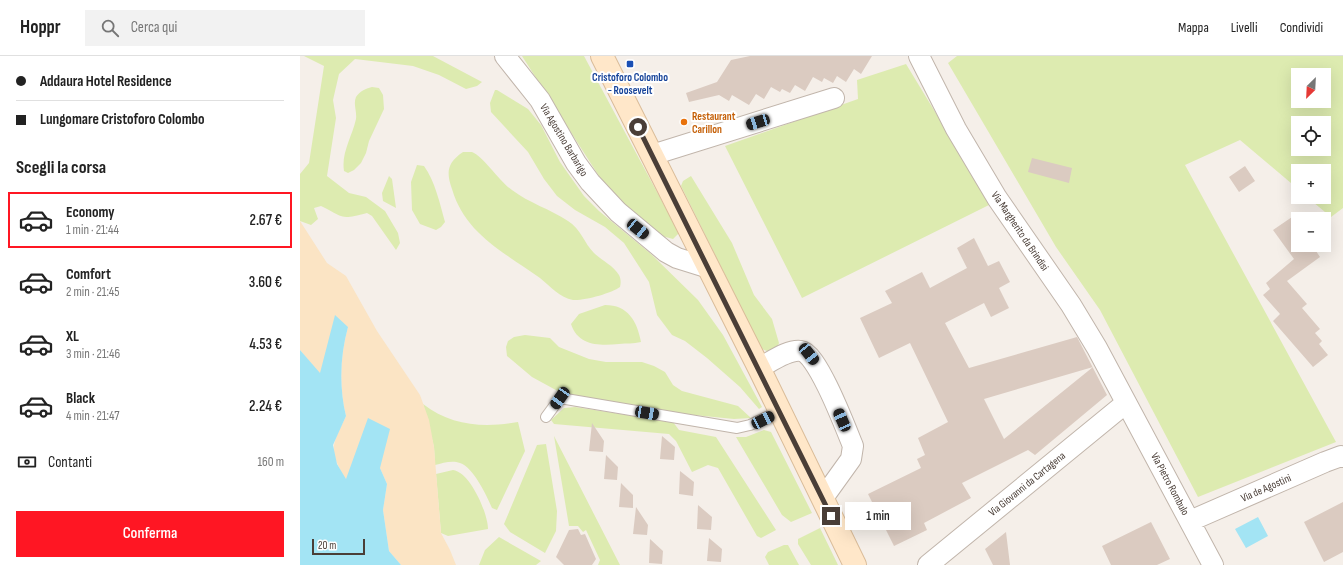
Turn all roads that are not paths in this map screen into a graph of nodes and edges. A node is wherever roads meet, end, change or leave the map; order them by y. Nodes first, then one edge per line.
1 (505, 56) edge
2 (602, 56) edge
3 (919, 56) edge
4 (834, 98) dead end
5 (652, 155) junction
6 (709, 268) junction
7 (759, 368) junction
8 (1126, 403) junction
9 (780, 411) junction
10 (546, 417) dead end
11 (1343, 458) edge
12 (823, 498) junction
13 (1190, 521) junction
14 (855, 565) edge
15 (928, 565) edge
16 (1213, 565) edge

1 - 6 street, Via Agostino Barbarigo
2 - 5 main road
3 - 8 street, Via Margherito da Brindisi
4 - 5 street
5 - 6 main road
6 - 7 main road
7 - 9 main road
7 - 12 street
8 - 13 street, Via Pietro Rombulo
8 - 15 street, Via Giovanni da Cartagena
9 - 10 lane
9 - 12 main road
11 - 13 street, Via de Agostini
12 - 14 main road
13 - 16 street, Via Pietro Rombulo

